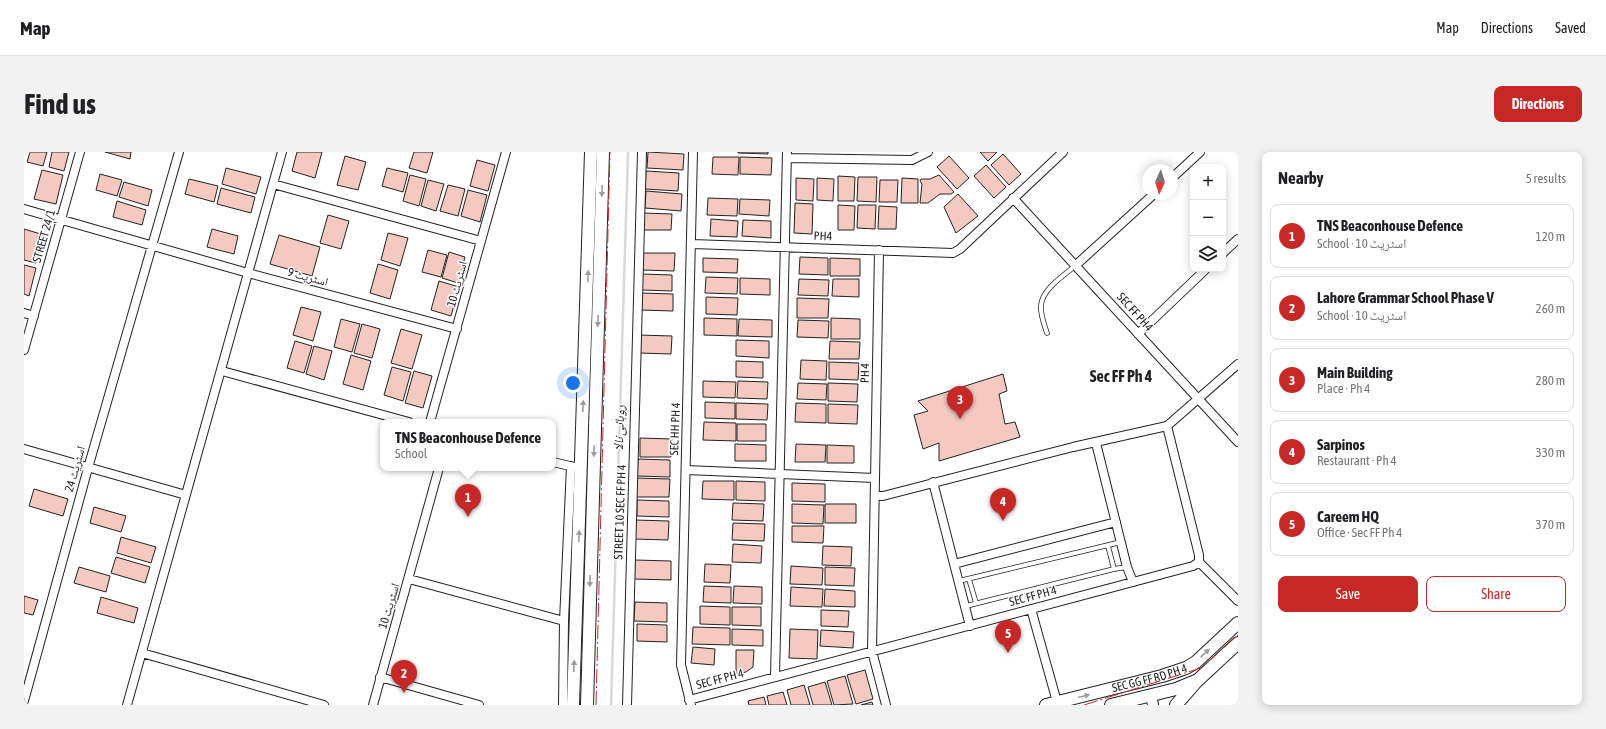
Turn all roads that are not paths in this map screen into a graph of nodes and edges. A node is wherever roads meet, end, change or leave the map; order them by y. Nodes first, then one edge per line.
1 (80, 152) edge
2 (179, 152) edge
3 (282, 152) edge
4 (506, 152) edge
5 (591, 152) edge
6 (604, 152) edge
7 (642, 152) edge
8 (693, 152) edge
9 (928, 152) edge
10 (1063, 152) edge
11 (1200, 152) edge
12 (787, 155) edge
13 (1178, 172) edge
14 (273, 184) junction
15 (1013, 198) junction
16 (1147, 200) edge
17 (24, 209) edge
18 (62, 219) junction
19 (1238, 238) edge
20 (481, 241) junction
21 (692, 244) junction
22 (152, 245) junction
23 (784, 247) junction
24 (879, 250) junction
25 (1226, 250) edge
26 (1076, 265) junction
27 (1203, 272) edge
28 (248, 273) junction
29 (24, 313) edge
30 (34, 316) junction
31 (457, 330) junction
32 (1047, 333) dead end
33 (1138, 334) junction
34 (24, 350) edge
35 (1238, 364) edge
36 (222, 371) junction
37 (1200, 400) junction
38 (398, 419) edge
39 (431, 419) edge
40 (1167, 426) junction
41 (1238, 442) edge
42 (1096, 443) junction
43 (24, 449) edge
44 (556, 463) edge
45 (88, 468) junction
46 (576, 468) junction
47 (686, 470) junction
48 (438, 471) edge
49 (780, 474) junction
50 (875, 478) junction
51 (933, 482) junction
52 (186, 496) junction
53 (874, 496) junction
54 (1116, 522) junction
55 (1122, 542) junction
56 (1108, 546) junction
57 (1199, 562) junction
58 (954, 564) junction
59 (1127, 567) junction
60 (1114, 568) junction
61 (409, 579) junction
62 (969, 579) junction
63 (959, 581) junction
64 (1133, 582) junction
65 (571, 594) junction
66 (1238, 601) edge
67 (976, 603) junction
68 (966, 606) junction
69 (1031, 609) junction
70 (564, 621) junction
71 (1238, 623) edge
72 (970, 626) junction
73 (1238, 643) edge
74 (872, 651) junction
75 (142, 653) junction
76 (776, 677) junction
77 (380, 678) junction
78 (1198, 680) junction
79 (1152, 700) edge
80 (24, 701) edge
81 (690, 702) edge
82 (1135, 702) edge
83 (1052, 704) edge
84 (128, 705) edge
85 (324, 705) edge
86 (373, 705) edge
87 (479, 705) edge
88 (563, 705) edge
89 (573, 705) edge
90 (587, 705) edge
91 (627, 705) edge
92 (886, 705) edge
93 (1111, 705) edge
94 (1176, 705) edge

1 - 18 street, STREET 24/1
2 - 22 street
3 - 14 street
4 - 20 street, اسٹریٹ 10
46 -> 5 main road
6 -> 90 main road
7 - 91 street, STREET 10 SEC FF PH 4
8 - 21 street, SEC HH PH 4
9 - 12 street
10 - 15 street
11 - 13 street
12 - 23 street
14 - 20 street
14 - 28 street
15 - 24 street, PH4
15 - 26 street, SEC FF PH4
16 - 26 street
17 - 18 street, اسٹریٹ 9
18 - 22 street, اسٹریٹ 9
18 - 30 street, STREET 24/1
19 - 25 street
20 - 31 street, اسٹریٹ 10
21 - 23 street, PH4
21 - 47 street, SEC HH PH 4
22 - 28 street, اسٹریٹ 9
22 - 45 street, اسٹریٹ 24
23 - 24 street, PH4
23 - 49 street
24 - 50 street, PH 4
26 - 32 lane
26 - 33 street, SEC FF PH4
27 - 33 street
28 - 31 street, اسٹریٹ 9
28 - 36 street
29 - 30 street
30 - 34 street, STREET 24/1
31 - 39 street, اسٹریٹ 10
33 - 37 street, SEC FF PH4
35 - 37 street
36 - 38 street
36 - 52 street
37 - 40 street
37 - 41 street, SEC FF PH4
40 - 42 street
40 - 57 street
42 - 51 street
42 - 54 street
43 - 45 street
44 - 46 street
45 - 52 street
45 - 80 street, اسٹریٹ 24
46 - 65 main road
47 - 49 street
47 - 81 street, SEC HH PH 4
48 - 61 street, اسٹریٹ 10
49 - 50 street
49 - 76 street
50 - 53 street, PH 4
51 - 53 street
51 - 58 street
52 - 75 street
53 - 74 street, PH 4
54 - 55 street
54 - 58 street
55 - 56 lane
55 - 59 street
56 - 60 lane
56 - 62 lane
57 - 64 street, SEC FF PH 4
57 - 66 street
58 - 63 street
59 - 60 lane
59 - 64 street
60 - 67 lane
61 - 70 street
61 - 77 street, اسٹریٹ 10
62 - 63 lane
62 - 67 lane
63 - 68 street
64 - 69 street, SEC FF PH 4
65 - 70 street
89 -> 65 main road
67 - 68 lane
68 - 72 street
69 - 72 street, SEC FF PH 4
69 - 83 street
70 - 88 street
83 -> 71 main road, SEC GG FF RD PH 4
72 - 74 street, SEC FF PH 4
73 - 78 main road
74 - 76 street, SEC FF PH 4
74 - 92 street
75 - 84 street
75 - 85 street
76 - 81 street, SEC FF PH 4
77 - 86 street, اسٹریٹ 10
77 - 87 street
78 - 79 main road
78 - 94 main road
79 - 82 main road
82 - 93 main road

